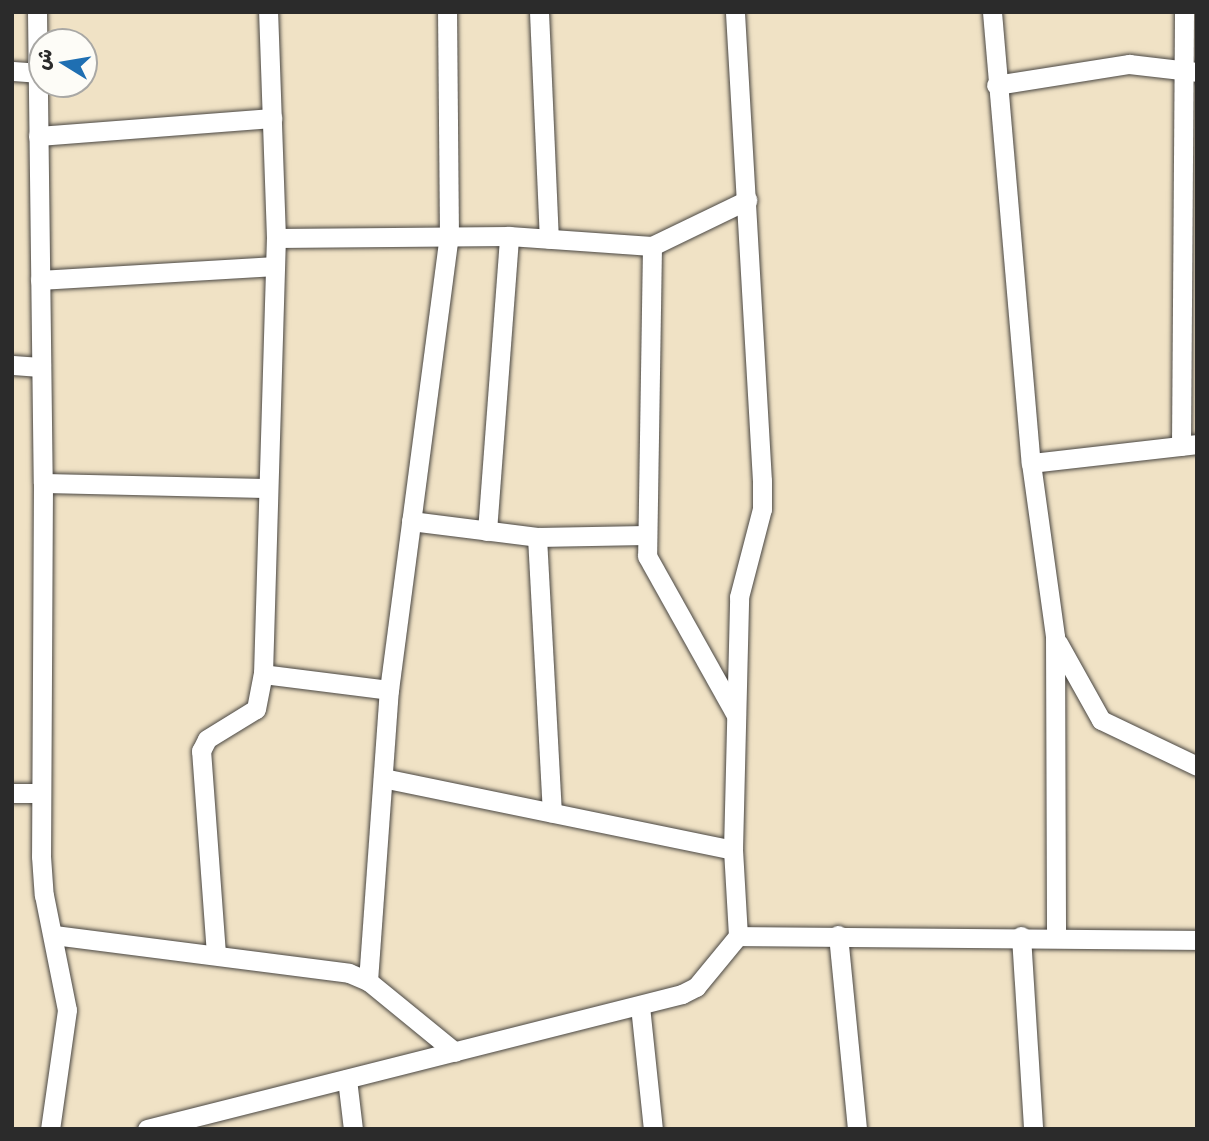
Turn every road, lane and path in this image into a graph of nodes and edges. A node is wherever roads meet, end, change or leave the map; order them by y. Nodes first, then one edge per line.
1 (268, 12) edge
2 (447, 12) edge
3 (538, 12) edge
4 (736, 12) edge
5 (992, 12) edge
6 (1184, 12) edge
7 (1189, 71) edge
8 (996, 85) junction
9 (38, 98) edge
10 (272, 118) junction
11 (38, 136) junction
12 (747, 200) junction
13 (509, 236) junction
14 (449, 237) junction
15 (276, 238) junction
16 (549, 239) junction
17 (652, 246) junction
18 (275, 266) junction
19 (40, 280) junction
20 (12, 365) edge
21 (41, 368) junction
22 (1189, 445) edge
23 (1031, 463) junction
24 (43, 482) junction
25 (267, 488) junction
26 (411, 521) junction
27 (487, 531) junction
28 (646, 535) junction
29 (537, 537) junction
30 (1055, 638) junction
31 (264, 674) junction
32 (389, 690) junction
33 (736, 716) junction
34 (1197, 766) edge
35 (383, 778) junction
36 (12, 793) edge
37 (41, 793) junction
38 (552, 813) junction
39 (733, 850) junction
40 (54, 935) junction
41 (838, 935) junction
42 (738, 936) junction
43 (1021, 936) junction
44 (1056, 937) junction
45 (1197, 940) edge
46 (216, 954) junction
47 (368, 981) junction
48 (640, 1006) junction
49 (456, 1052) junction
50 (347, 1079) junction
51 (50, 1129) edge
52 (147, 1129) edge
53 (353, 1129) edge
54 (653, 1129) edge
55 (857, 1129) edge
56 (1033, 1129) edge

1 - 10 street
2 - 14 street
3 - 16 street
4 - 12 street
5 - 8 street
6 - 7 street
7 - 8 street
7 - 22 street
8 - 23 street
9 - 11 street
10 - 11 street
10 - 15 street
11 - 19 street
12 - 17 street
12 - 33 street
13 - 14 street
13 - 16 street
13 - 27 street
14 - 15 street
14 - 26 street
15 - 18 street
16 - 17 street
17 - 28 street
18 - 19 street
18 - 25 street
19 - 21 street
20 - 21 street
21 - 24 street
22 - 23 street
23 - 30 street
24 - 25 street
24 - 37 street
25 - 31 street
26 - 27 street
26 - 32 street
27 - 29 street
28 - 29 street
28 - 33 street
29 - 38 street
30 - 34 street
30 - 44 street
31 - 32 street
31 - 46 street
32 - 35 street
33 - 39 street
35 - 38 street
35 - 47 street
36 - 37 street
37 - 40 street
38 - 39 street
39 - 42 street
40 - 46 street
40 - 51 street
41 - 42 street
41 - 43 street
41 - 55 street
42 - 48 street
43 - 44 street
43 - 56 street
44 - 45 street
46 - 47 street
47 - 49 street
48 - 49 street
48 - 54 street
49 - 50 street
50 - 52 street
50 - 53 street

